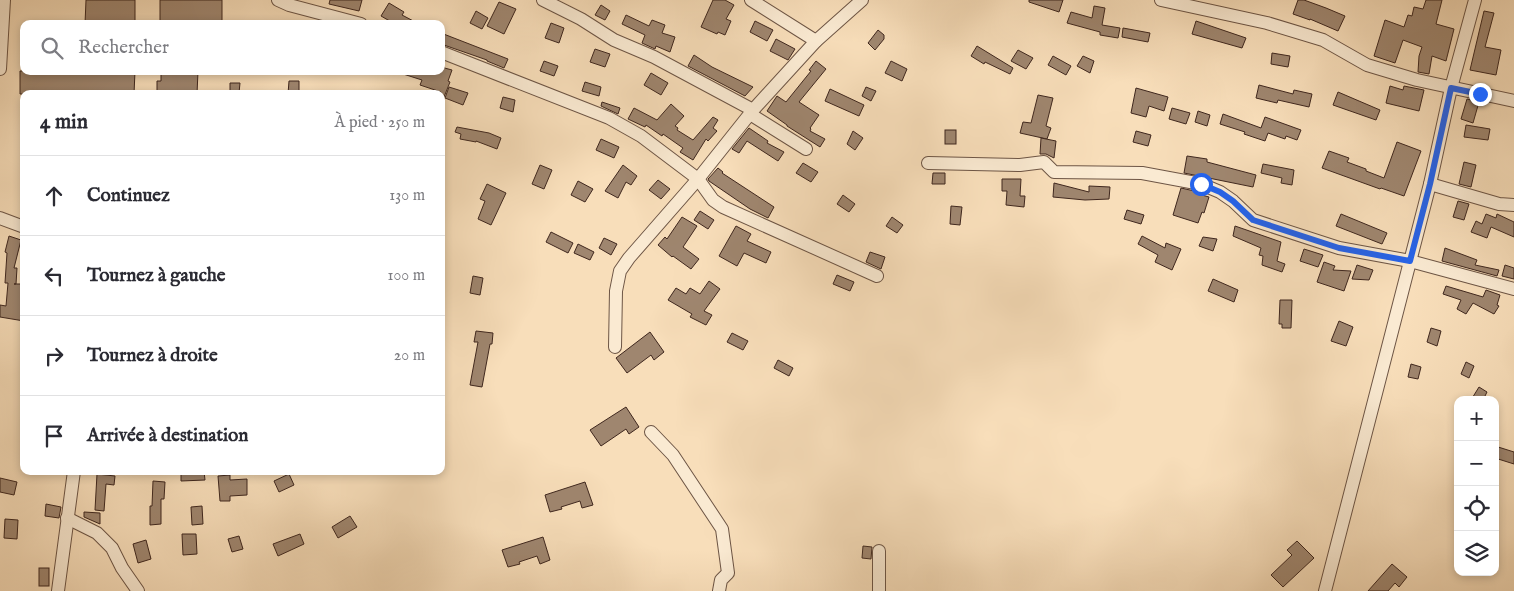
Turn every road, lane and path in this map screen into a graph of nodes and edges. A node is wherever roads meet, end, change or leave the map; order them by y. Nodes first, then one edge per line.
1 (4, 0) edge
2 (278, 0) edge
3 (543, 0) edge
4 (751, 0) edge
5 (862, 0) edge
6 (1161, 0) edge
7 (1475, 0) edge
8 (346, 20) edge
9 (816, 42) junction
10 (445, 54) edge
11 (0, 69) edge
12 (1451, 88) junction
13 (1514, 102) edge
14 (752, 112) junction
15 (806, 149) dead end
16 (928, 162) dead end
17 (698, 179) junction
18 (1430, 184) junction
19 (1514, 206) edge
20 (0, 218) edge
21 (20, 226) edge
22 (1410, 261) junction
23 (877, 276) dead end
24 (1514, 289) edge
25 (615, 347) dead end
26 (651, 432) dead end
27 (73, 475) edge
28 (67, 518) junction
29 (879, 551) dead end
30 (58, 591) edge
31 (138, 591) edge
32 (719, 591) edge
33 (879, 591) edge
34 (1325, 591) edge

1 - 11 street
2 - 8 street
3 - 14 street
4 - 9 street
5 - 9 street
6 - 12 street
7 - 12 street
9 - 14 street
10 - 17 street
12 - 13 street
12 - 18 street
14 - 15 street
14 - 17 street
16 - 22 street
17 - 23 street
17 - 25 street
18 - 19 street
18 - 22 street
20 - 21 street
22 - 24 street
22 - 34 street
26 - 32 street
27 - 28 street
28 - 30 street
28 - 31 street
29 - 33 street

